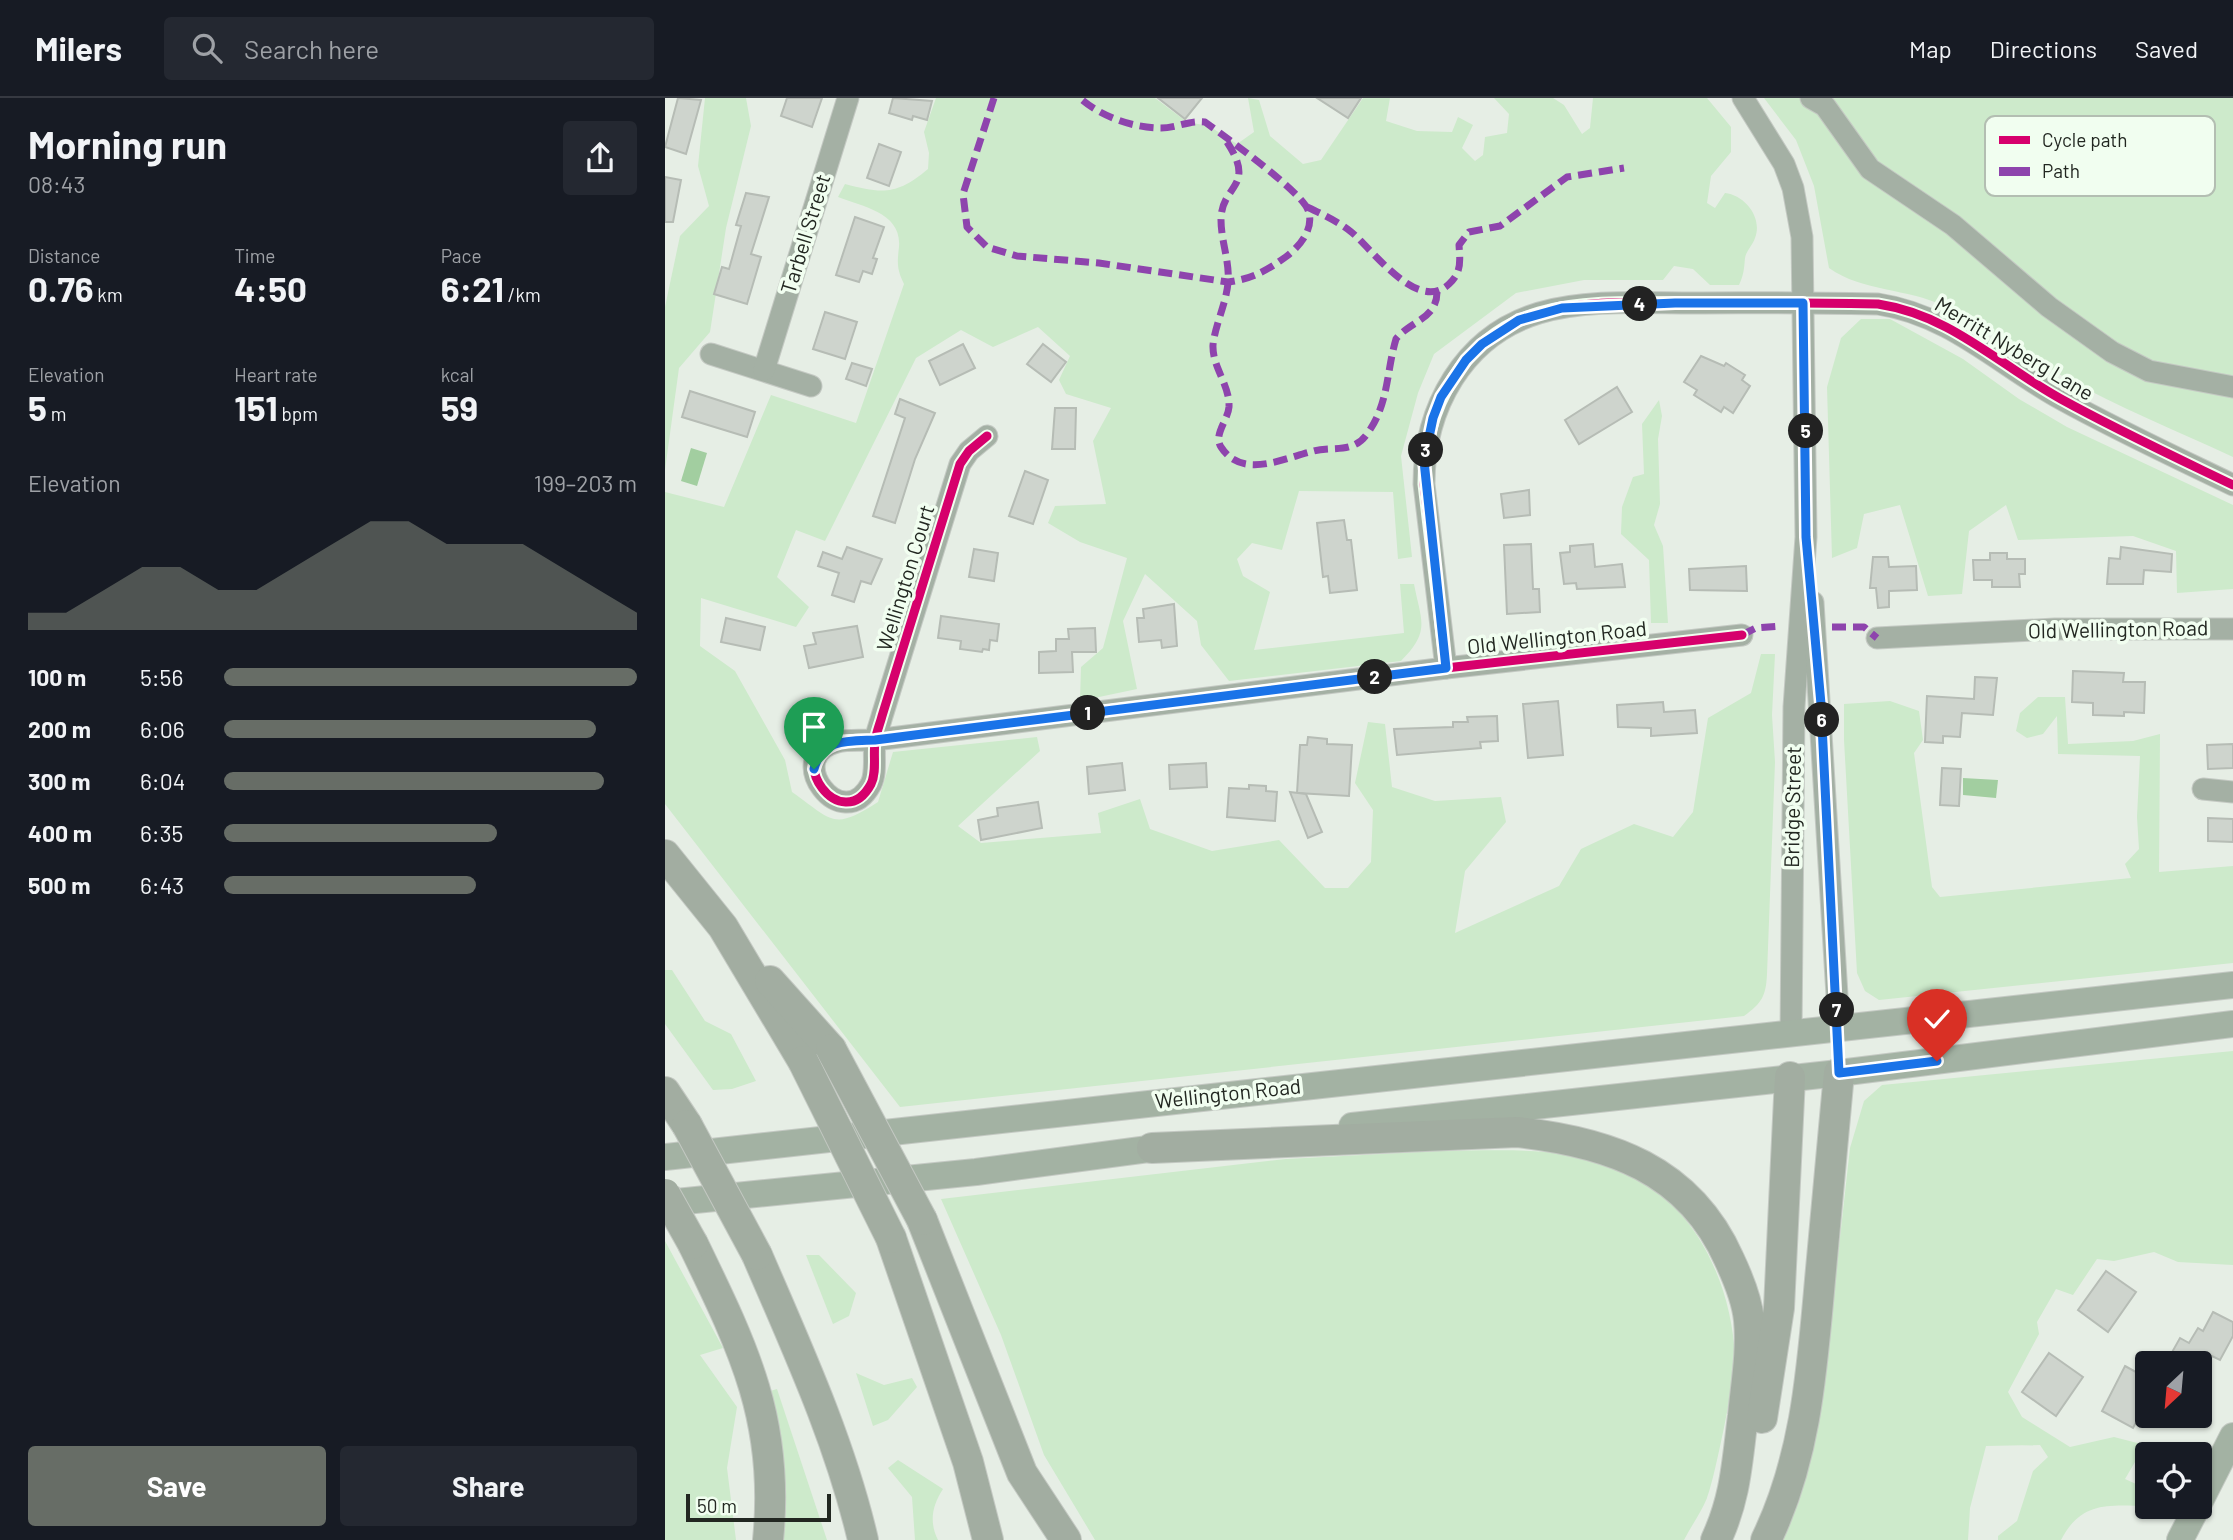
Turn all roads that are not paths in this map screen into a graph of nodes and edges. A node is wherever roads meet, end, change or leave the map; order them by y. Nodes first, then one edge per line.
1 (848, 98) edge
2 (1743, 98) edge
3 (1811, 98) edge
4 (1803, 303) junction
5 (711, 354) dead end
6 (764, 370) junction
7 (811, 386) dead end
8 (2233, 387) edge
9 (987, 436) dead end
10 (2233, 485) edge
11 (1806, 537) junction
12 (2233, 629) edge
13 (1742, 635) dead end
14 (1877, 638) dead end
15 (1446, 668) junction
16 (875, 740) joint
17 (2203, 789) dead end
18 (2233, 792) edge
19 (665, 855) edge
20 (723, 927) junction
21 (2233, 985) edge
22 (2233, 1024) edge
23 (1839, 1028) junction
24 (1791, 1035) junction
25 (1839, 1073) junction
26 (1790, 1077) junction
27 (665, 1092) edge
28 (1152, 1148) junction
29 (665, 1157) edge
30 (665, 1195) edge
31 (665, 1203) edge
32 (2233, 1436) edge
33 (2212, 1477) edge
34 (1733, 1500) junction
35 (2191, 1519) edge
36 (768, 1540) edge
37 (863, 1540) edge
38 (988, 1540) edge
39 (1066, 1540) edge
40 (1716, 1540) edge
41 (1766, 1540) edge
42 (2180, 1540) edge

1 - 6 street, Tarbell Street
2 - 4 street, Bridge Street
3 - 8 street
4 - 10 street, Merritt Nyberg Lane
4 - 11 street, Bridge Street
4 - 15 street, Merritt Nyberg Lane
5 - 6 street
6 - 7 street
9 - 16 street, Wellington Court
11 - 23 street, Bridge Street
11 - 24 street, Bridge Street
12 - 14 street, Old Wellington Road
13 - 15 street, Old Wellington Road
15 - 16 street, Old Wellington Road
17 - 18 street
19 - 20 highway
20 - 38 highway, bridge
20 - 39 highway, bridge
21 - 23 main road
22 - 25 main road
23 - 24 main road
23 - 25 main road, Bridge Street
24 - 26 main road, Bridge Street
24 - 29 main road, Wellington Road
25 - 26 main road
25 - 41 highway
26 - 28 main road
26 - 34 highway
27 - 37 highway, bridge
28 - 31 main road
28 - 34 highway
30 - 36 highway, bridge
32 - 33 main road
34 - 40 highway
35 - 42 main road

